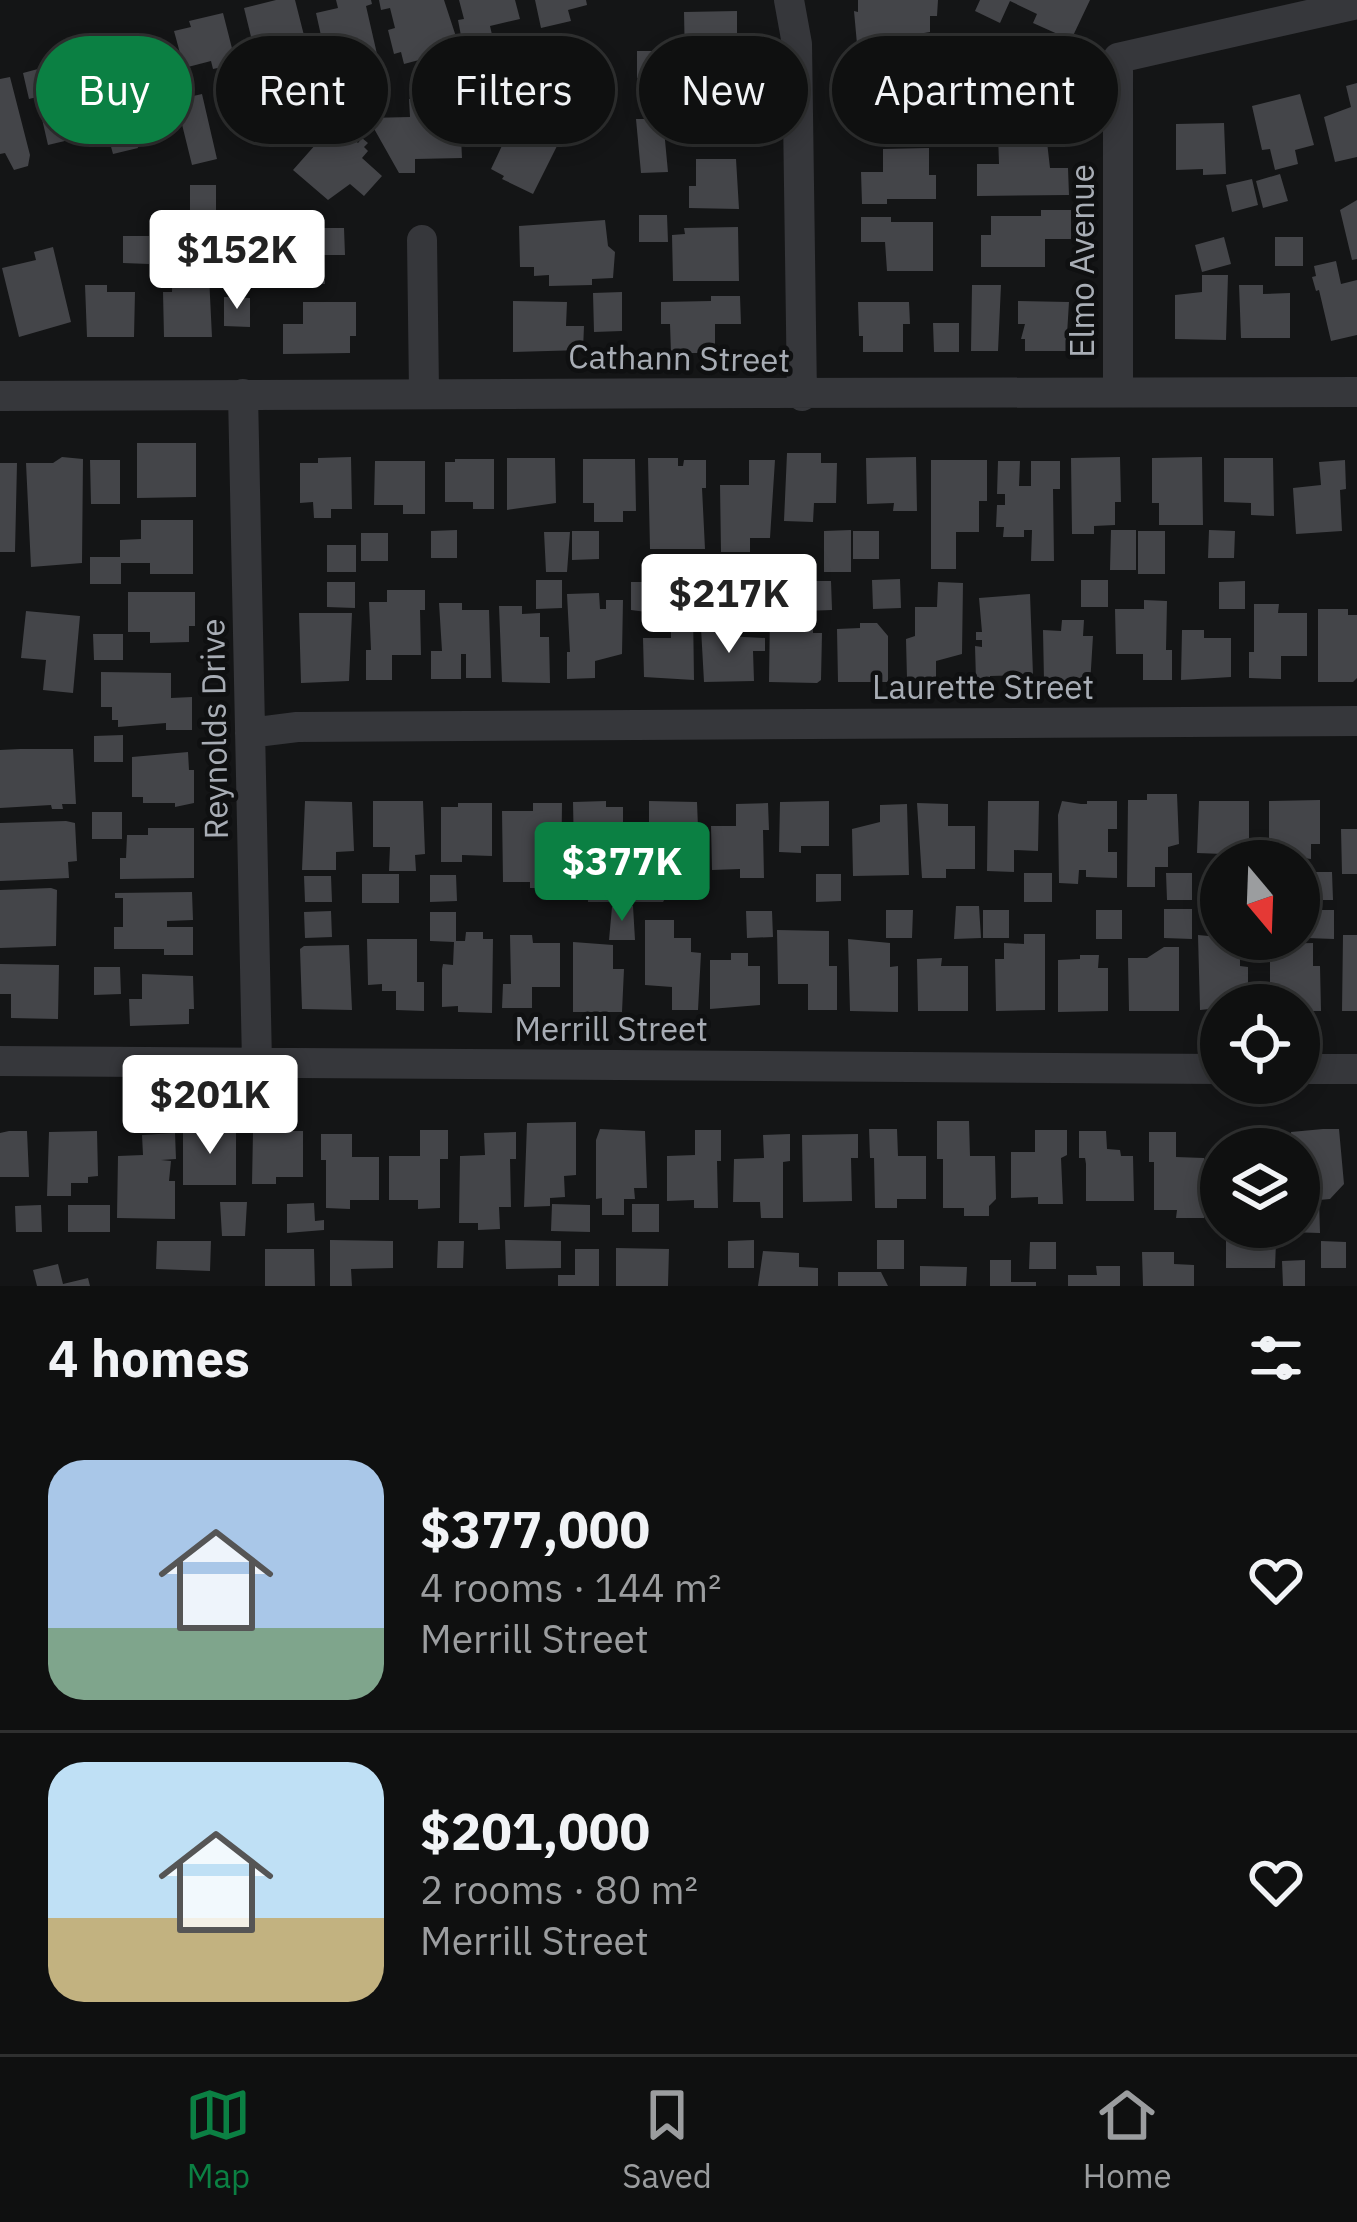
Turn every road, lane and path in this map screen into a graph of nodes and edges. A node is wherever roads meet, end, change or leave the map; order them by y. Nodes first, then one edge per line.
1 (789, 0) edge
2 (1357, 4) edge
3 (422, 240) dead end
4 (424, 391) junction
5 (1118, 392) junction
6 (1357, 392) edge
7 (243, 394) junction
8 (0, 396) edge
9 (802, 396) junction
10 (1357, 721) edge
11 (250, 733) junction
12 (0, 1061) edge
13 (257, 1063) junction
14 (1200, 1069) edge
15 (1320, 1069) edge
16 (1357, 1070) edge

1 - 9 street
2 - 5 street, Elmo Avenue
3 - 4 street
4 - 7 street, Cathann Street
4 - 9 street, Cathann Street
5 - 6 street, Cathann Street
5 - 9 street, Cathann Street
7 - 8 street, Cathann Street
7 - 11 street, Reynolds Drive
10 - 11 street, Laurette Street
11 - 13 street, Reynolds Drive
12 - 13 street, Merrill Street
13 - 14 street, Merrill Street
15 - 16 street

